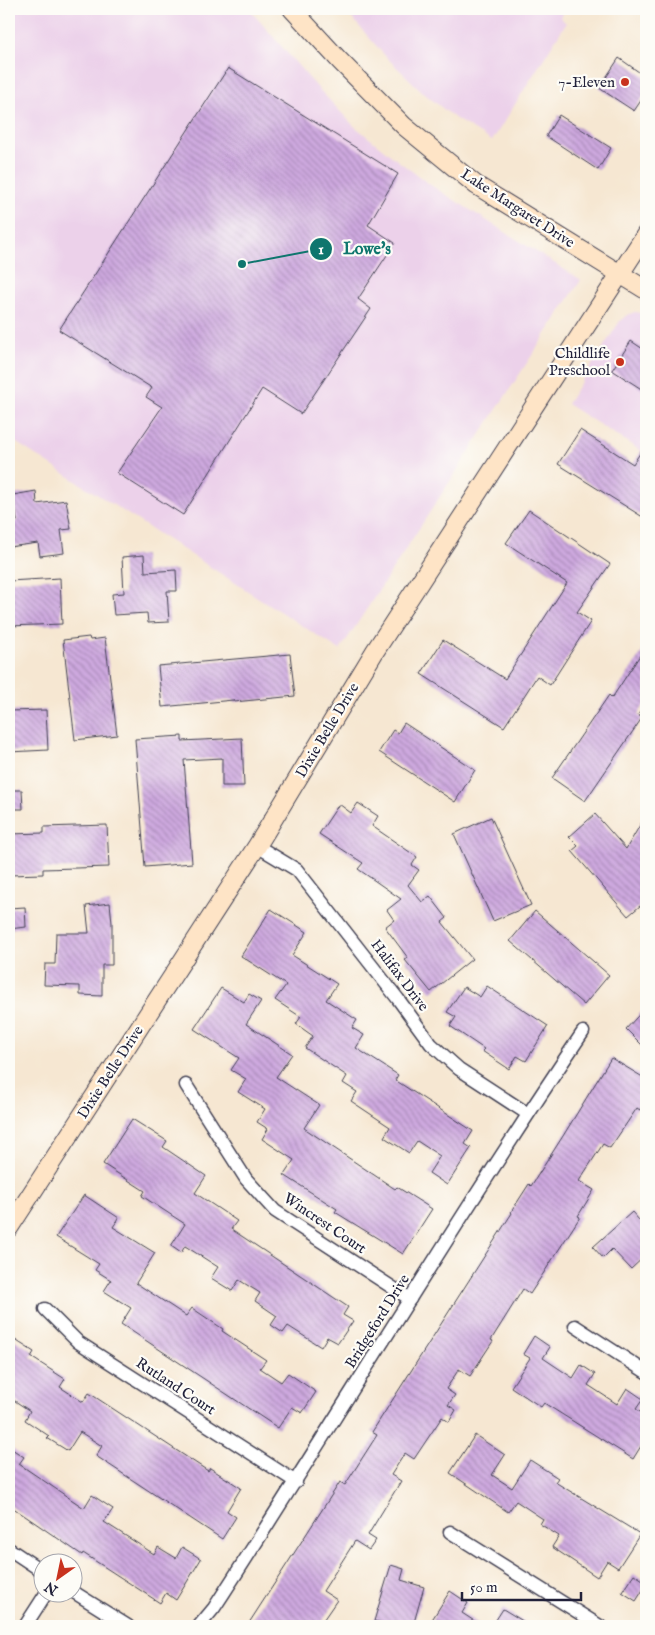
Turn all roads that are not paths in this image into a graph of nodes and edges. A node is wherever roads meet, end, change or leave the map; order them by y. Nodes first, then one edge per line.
1 (292, 9) edge
2 (646, 234) edge
3 (621, 274) junction
4 (646, 290) edge
5 (257, 846) junction
6 (583, 1032) dead end
7 (186, 1085) dead end
8 (528, 1114) junction
9 (9, 1228) edge
10 (410, 1299) junction
11 (45, 1309) dead end
12 (575, 1326) dead end
13 (646, 1372) edge
14 (296, 1482) junction
15 (450, 1532) dead end
16 (9, 1549) edge
17 (32, 1565) edge
18 (82, 1597) edge
19 (41, 1602) edge
20 (25, 1626) edge
21 (128, 1626) edge
22 (199, 1626) edge
23 (600, 1626) edge

1 - 3 street, Lake Margaret Drive
2 - 3 street, Dixie Belle Drive
3 - 4 street, Lake Margaret Drive
3 - 5 street, Dixie Belle Drive
5 - 8 street, Halifax Drive
5 - 9 street, Dixie Belle Drive
6 - 8 street, Bridgeford Drive
7 - 10 street, Wincrest Court
8 - 10 street, Bridgeford Drive
10 - 14 street, Bridgeford Drive
11 - 14 street, Rutland Court
12 - 13 street
14 - 22 street, Bridgeford Drive
15 - 23 street
16 - 17 street
18 - 21 street
19 - 20 street

